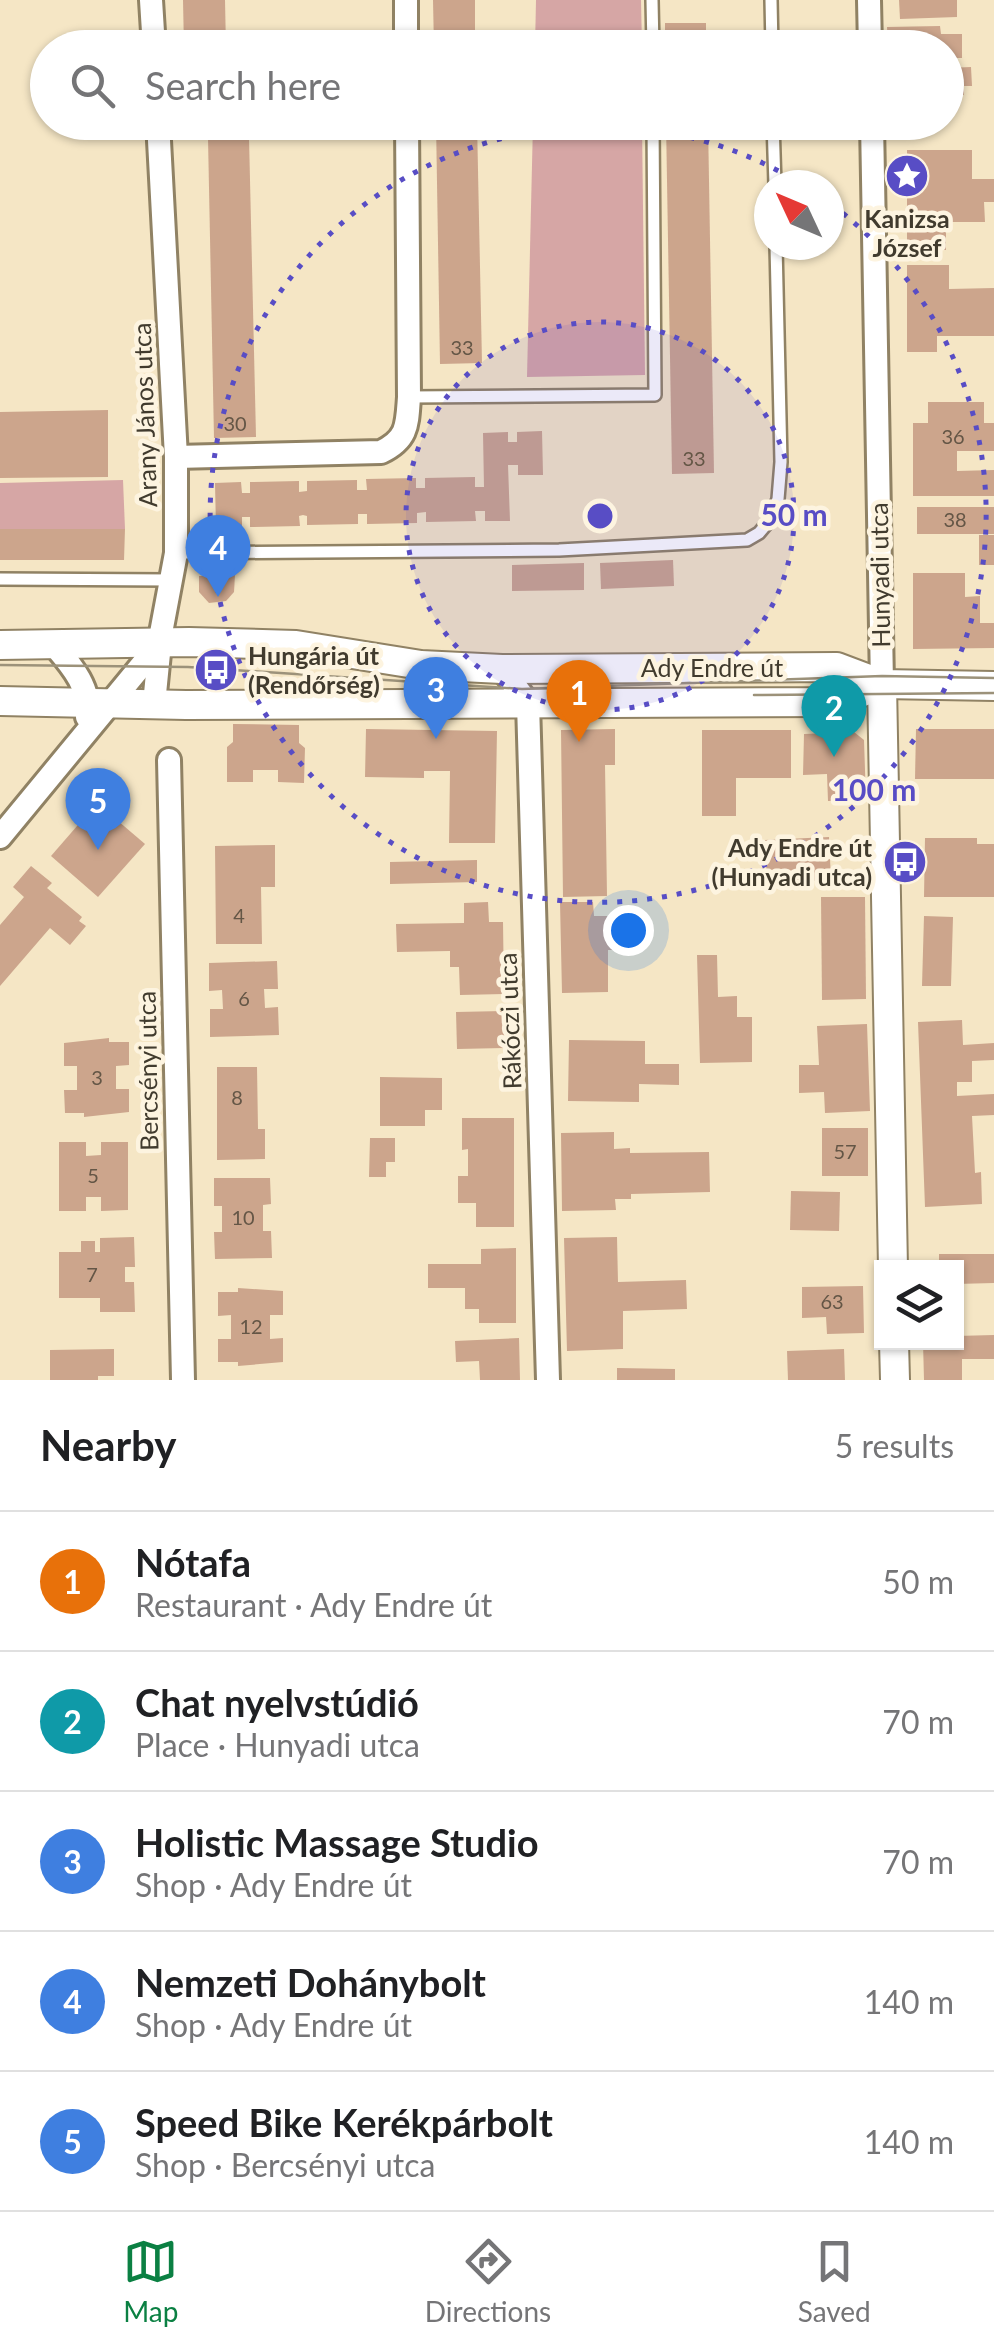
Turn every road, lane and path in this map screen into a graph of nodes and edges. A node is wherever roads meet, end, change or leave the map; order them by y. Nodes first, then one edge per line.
1 (151, 0) edge
2 (406, 0) edge
3 (652, 0) edge
4 (770, 0) edge
5 (870, 0) edge
6 (153, 30) edge
7 (406, 30) edge
8 (652, 30) edge
9 (771, 30) edge
10 (870, 30) edge
11 (159, 140) edge
12 (407, 140) edge
13 (653, 140) edge
14 (774, 140) edge
15 (872, 140) edge
16 (775, 170) edge
17 (776, 260) edge
18 (409, 397) junction
19 (176, 457) junction
20 (176, 554) junction
21 (0, 579) edge
22 (170, 580) junction
23 (160, 642) junction
24 (54, 645) junction
25 (0, 646) edge
26 (502, 669) junction
27 (882, 684) junction
28 (994, 686) edge
29 (0, 701) edge
30 (100, 703) junction
31 (528, 703) junction
32 (154, 704) junction
33 (168, 760) dead end
34 (0, 837) edge
35 (893, 1260) edge
36 (894, 1350) edge
37 (183, 1380) edge
38 (548, 1380) edge
39 (895, 1380) edge

1 - 6 street
2 - 7 street
3 - 8 lane
4 - 9 lane
5 - 10 street
11 - 19 street, Arany János utca
12 - 18 street
13 - 18 lane
14 - 16 lane
15 - 27 street, Hunyadi utca
17 - 20 lane
18 - 19 street
19 - 20 street, Arany János utca
20 - 22 street, Arany János utca
21 - 22 lane
22 - 23 street, Arany János utca
23 - 24 street, Ady Endre út
23 - 26 street, Ady Endre út
23 - 30 street
23 - 32 street, Arany János utca
24 - 25 street, Ady Endre út
24 - 30 street
26 - 27 street, Ady Endre út
26 - 31 street
27 - 28 street, Ady Endre út
27 - 31 street, Ady Endre út
27 - 35 street, Hunyadi utca
29 - 30 street, Ady Endre út
30 - 32 street, Ady Endre út
30 - 34 street
31 - 32 street, Ady Endre út
31 - 38 street, Rákóczi utca
33 - 37 street, Bercsényi utca
36 - 39 street

